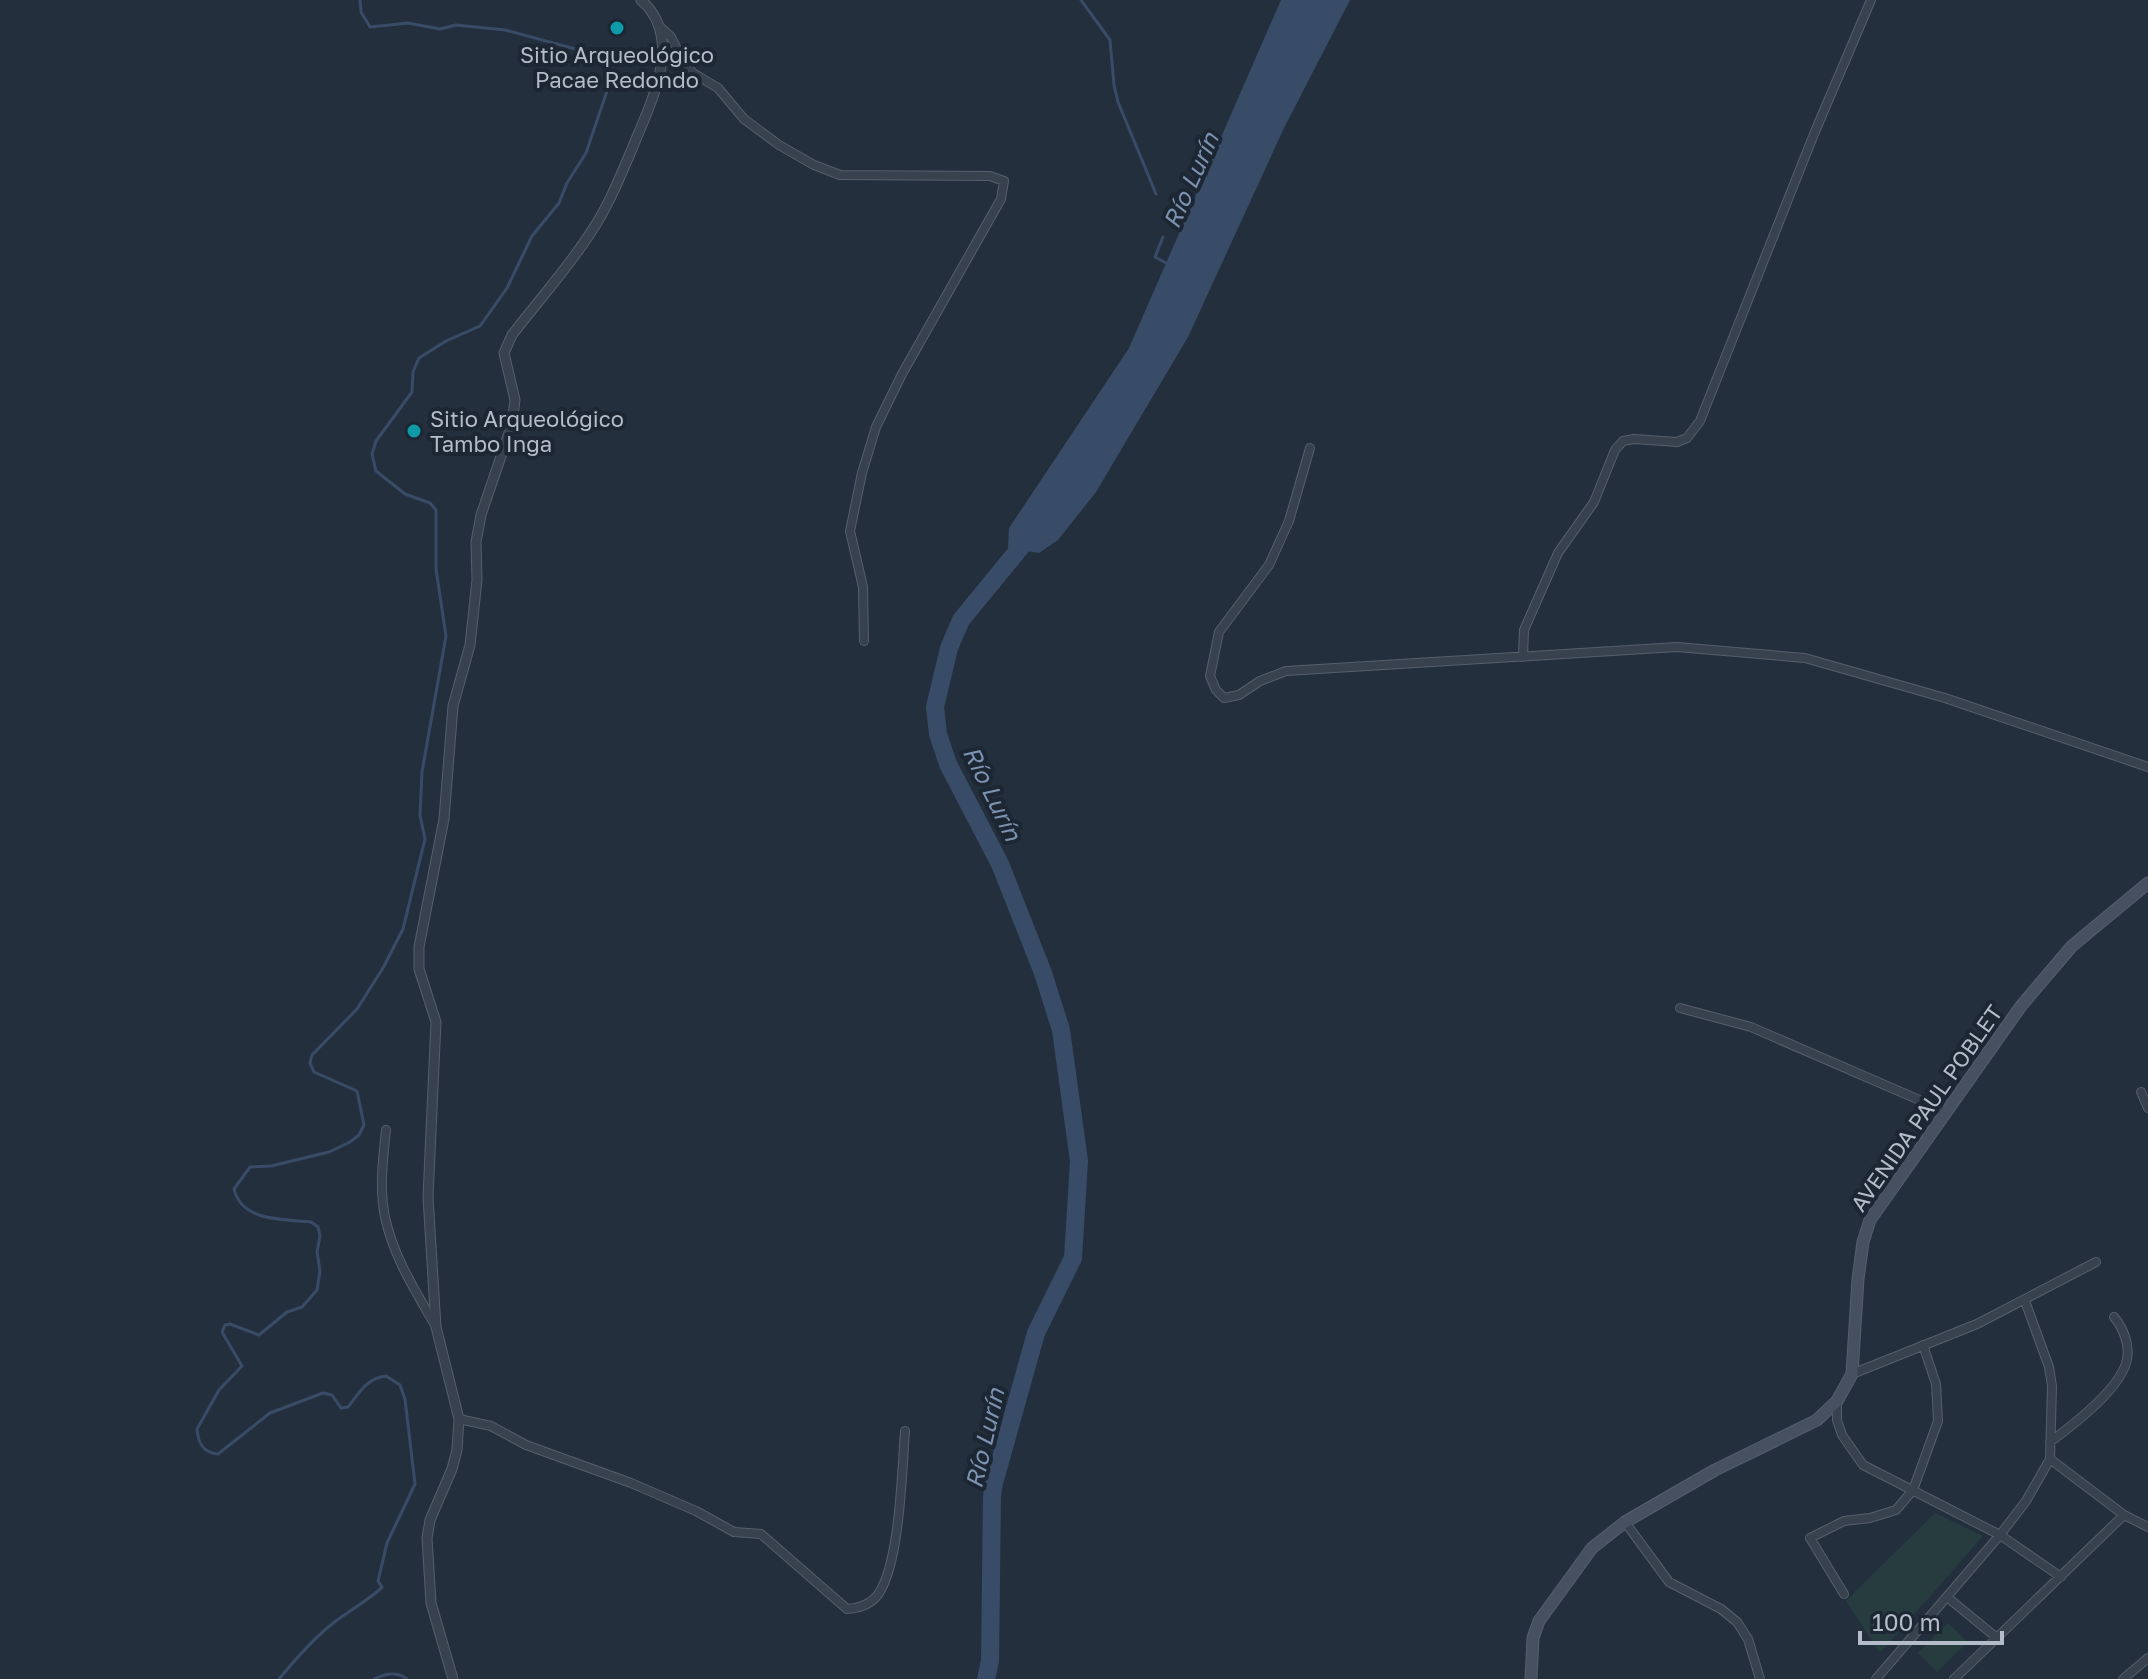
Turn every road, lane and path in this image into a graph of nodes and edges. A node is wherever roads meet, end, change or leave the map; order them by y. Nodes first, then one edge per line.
1 (641, 0) edge
2 (1871, 0) edge
3 (658, 24) junction
4 (1310, 448) dead end
5 (864, 641) dead end
6 (1523, 657) junction
7 (2148, 767) edge
8 (2148, 883) edge
9 (1680, 1008) dead end
10 (2141, 1092) dead end
11 (2148, 1108) edge
12 (1947, 1112) junction
13 (386, 1130) dead end
14 (2096, 1262) dead end
15 (2025, 1301) junction
16 (2114, 1317) dead end
17 (436, 1327) junction
18 (1923, 1345) junction
19 (1852, 1374) junction
20 (1837, 1401) junction
21 (459, 1419) junction
22 (905, 1431) dead end
23 (2050, 1442) junction
24 (2050, 1459) junction
25 (1913, 1490) junction
26 (2124, 1515) junction
27 (1625, 1522) junction
28 (2148, 1527) edge
29 (2000, 1535) junction
30 (2061, 1577) junction
31 (1844, 1594) dead end
32 (1947, 1597) junction
33 (1997, 1638) junction
34 (2148, 1658) edge
35 (453, 1679) edge
36 (1531, 1679) edge
37 (1760, 1679) edge
38 (1876, 1679) edge
39 (1954, 1679) edge
40 (2123, 1679) edge

1 - 3 street
2 - 6 street
3 - 5 street
3 - 17 street
4 - 6 street
6 - 7 street
8 - 12 main road, AVENIDA PAUL POBLET
9 - 12 street
10 - 11 street
12 - 19 main road, AVENIDA PAUL POBLET
13 - 17 street
14 - 15 street
15 - 18 street
15 - 23 street
16 - 23 street
17 - 21 street
18 - 19 street
18 - 25 street
19 - 20 main road, AVENIDA PAUL POBLET
20 - 25 street
20 - 27 main road, AVENIDA PAUL POBLET
21 - 22 street
21 - 35 street
23 - 24 street
24 - 26 street
24 - 29 street
25 - 29 street
25 - 31 street
26 - 28 street
26 - 30 street
27 - 36 main road, AVENIDA PAUL POBLET
27 - 37 street
29 - 30 street
29 - 32 street
30 - 33 street
32 - 33 street
32 - 38 street
33 - 39 street
34 - 40 street

